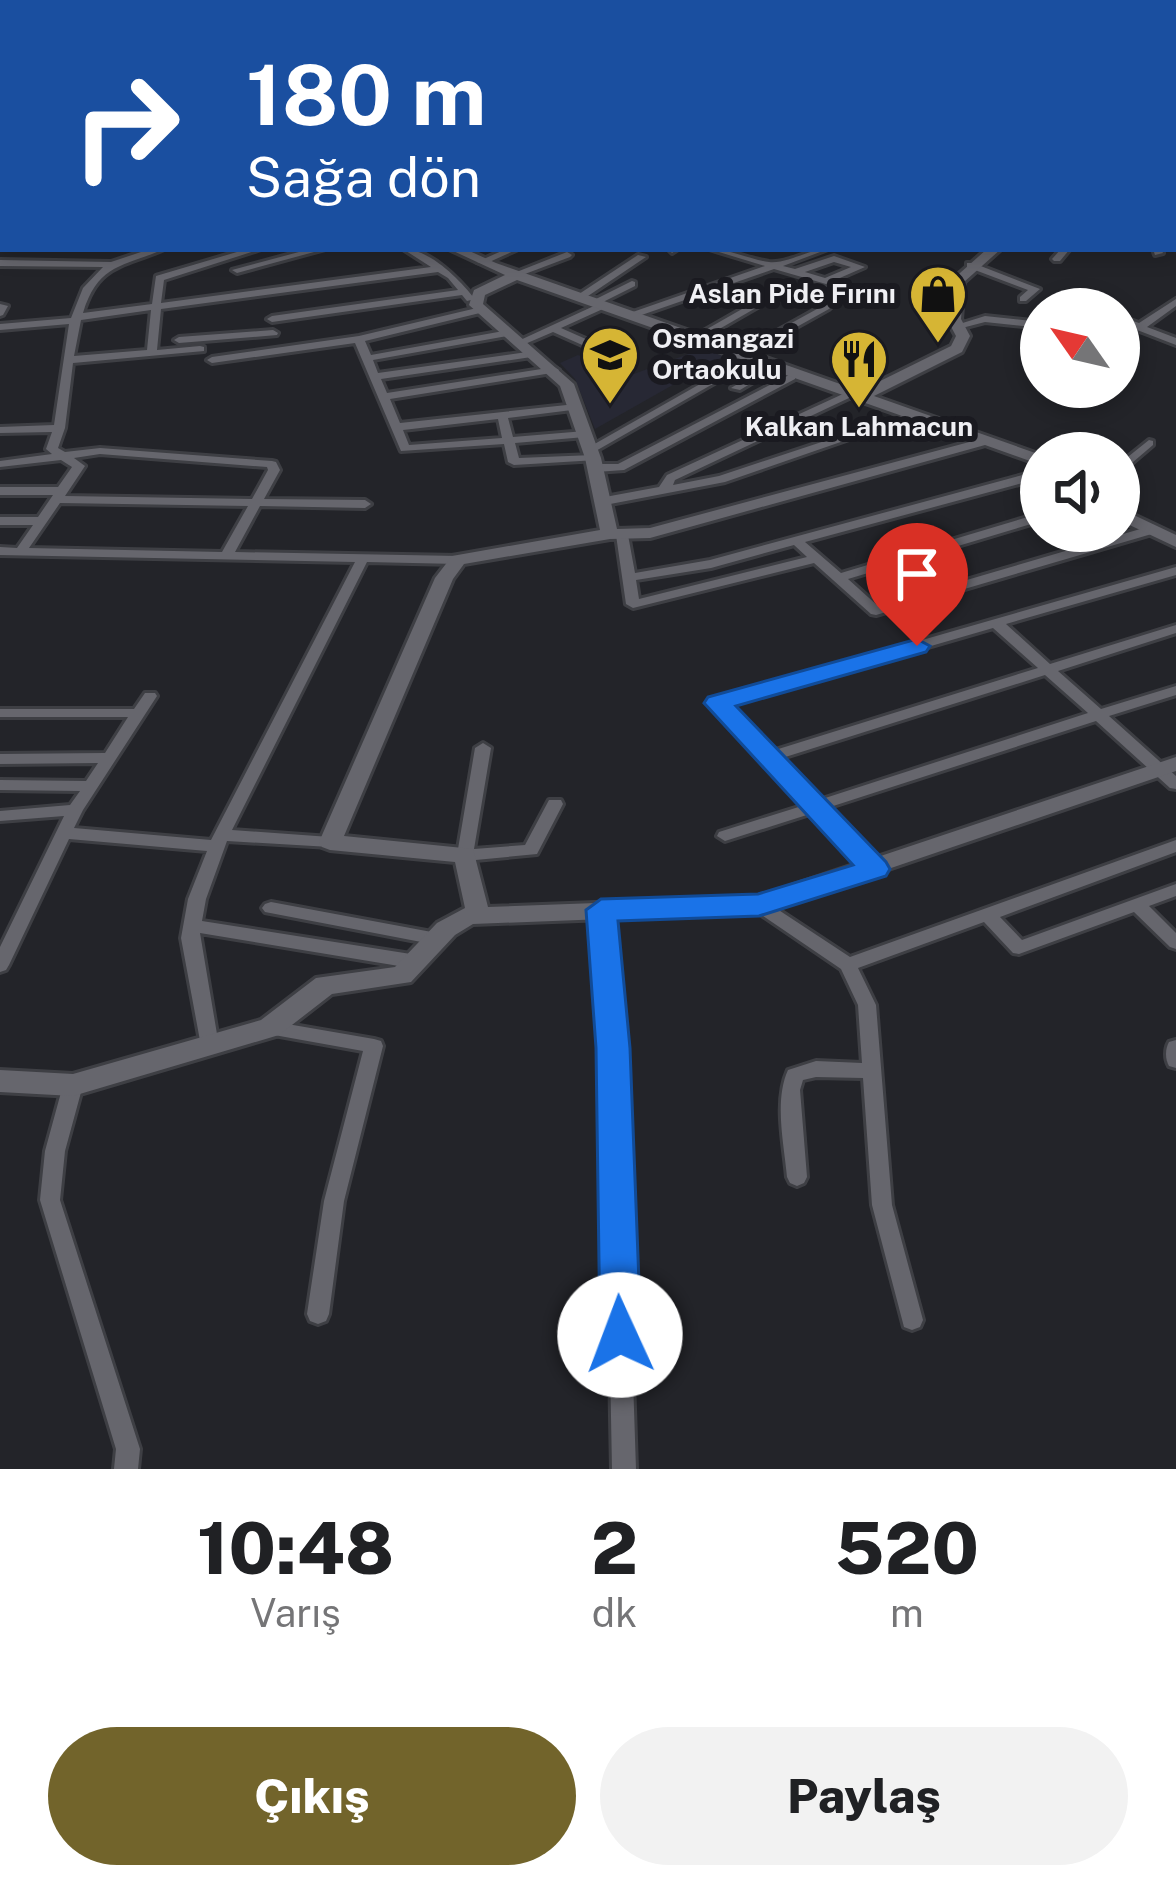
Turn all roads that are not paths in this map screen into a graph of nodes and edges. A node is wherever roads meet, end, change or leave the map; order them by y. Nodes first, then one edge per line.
1 (151, 252) edge
2 (251, 252) edge
3 (278, 252) edge
4 (308, 252) edge
5 (412, 252) edge
6 (461, 252) edge
7 (507, 252) edge
8 (723, 252) edge
9 (814, 252) edge
10 (990, 252) edge
11 (1063, 252) edge
12 (294, 255) junction
13 (567, 255) dead end
14 (641, 257) dead end
15 (229, 258) junction
16 (1057, 259) dead end
17 (482, 262) junction
18 (0, 263) edge
19 (113, 264) junction
20 (970, 265) junction
21 (769, 266) junction
22 (440, 269) junction
23 (237, 270) junction
24 (793, 273) junction
25 (515, 275) junction
26 (632, 284) dead end
27 (304, 286) junction
28 (1032, 288) edge
29 (269, 291) junction
30 (248, 294) junction
31 (770, 296) dead end
32 (474, 302) junction
33 (591, 302) junction
34 (1176, 302) edge
35 (308, 305) dead end
36 (154, 307) junction
37 (826, 307) dead end
38 (630, 316) junction
39 (77, 319) junction
40 (1020, 323) edge
41 (273, 326) junction
42 (958, 326) junction
43 (0, 327) edge
44 (1140, 327) joint
45 (553, 328) junction
46 (698, 338) junction
47 (359, 339) junction
48 (1176, 342) edge
49 (521, 343) junction
50 (593, 346) dead end
51 (152, 347) junction
52 (200, 349) dead end
53 (275, 352) junction
54 (746, 357) junction
55 (369, 358) junction
56 (69, 360) junction
57 (212, 360) dead end
58 (770, 369) junction
59 (554, 370) junction
60 (377, 376) junction
61 (791, 377) junction
62 (736, 388) dead end
63 (865, 395) junction
64 (845, 396) junction
65 (382, 397) junction
66 (576, 407) junction
67 (502, 415) junction
68 (904, 418) junction
69 (398, 427) junction
70 (59, 428) junction
71 (0, 430) edge
72 (510, 440) junction
73 (1149, 443) dead end
74 (977, 445) junction
75 (740, 446) junction
76 (1140, 451) edge
77 (591, 452) junction
78 (1020, 452) edge
79 (62, 456) junction
80 (779, 462) junction
81 (0, 464) edge
82 (1020, 464) edge
83 (1020, 480) edge
84 (0, 490) edge
85 (662, 490) junction
86 (59, 495) junction
87 (605, 501) junction
88 (256, 503) junction
89 (364, 504) dead end
90 (1140, 508) edge
91 (0, 521) edge
92 (40, 521) junction
93 (1020, 524) edge
94 (1140, 524) edge
95 (1176, 526) edge
96 (1151, 530) junction
97 (616, 534) junction
98 (795, 540) junction
99 (1176, 542) edge
100 (0, 551) edge
101 (20, 552) junction
102 (227, 554) junction
103 (364, 558) junction
104 (815, 559) junction
105 (458, 560) junction
106 (1176, 572) edge
107 (627, 578) junction
108 (838, 578) junction
109 (998, 624) junction
110 (1176, 629) edge
111 (1048, 669) junction
112 (1176, 690) edge
113 (150, 696) dead end
114 (0, 713) edge
115 (138, 713) junction
116 (1098, 715) junction
117 (483, 748) dead end
118 (772, 756) junction
119 (107, 758) junction
120 (0, 759) edge
121 (1170, 773) edge
122 (0, 785) edge
123 (91, 785) junction
124 (555, 804) dead end
125 (818, 807) junction
126 (75, 810) junction
127 (1, 818) edge
128 (64, 833) junction
129 (725, 836) dead end
130 (219, 841) junction
131 (330, 842) junction
132 (1176, 845) edge
133 (466, 855) junction
134 (875, 869) junction
135 (1176, 890) edge
136 (759, 905) junction
137 (1138, 905) junction
138 (271, 908) dead end
139 (601, 910) junction
140 (478, 914) junction
141 (988, 915) junction
142 (9, 923) edge
143 (191, 926) junction
144 (437, 939) junction
145 (1176, 943) edge
146 (417, 962) junction
147 (0, 965) edge
148 (848, 965) junction
149 (270, 1028) junction
150 (210, 1046) junction
151 (1176, 1047) edge
152 (1176, 1061) edge
153 (869, 1071) junction
154 (0, 1081) edge
155 (73, 1085) junction
156 (797, 1177) dead end
157 (318, 1314) dead end
158 (912, 1320) dead end
159 (126, 1469) edge
160 (624, 1469) edge

1 - 19 street
2 - 15 street
3 - 12 street
4 - 12 street
5 - 22 street
6 - 17 street
7 - 17 street
8 - 21 street
9 - 21 street
10 - 20 street
11 - 16 street
12 - 23 street
13 - 25 street
14 - 33 street
15 - 23 street
15 - 36 street
17 - 25 street
18 - 19 street
19 - 39 street
20 - 28 street
20 - 42 street
21 - 24 street
21 - 38 street
22 - 27 street
22 - 32 street
23 - 30 street
24 - 24 street
25 - 32 street
25 - 33 street
26 - 33 street
27 - 29 street
27 - 35 street
29 - 30 street
29 - 41 street
30 - 36 street
31 - 46 street
32 - 41 street
32 - 47 street
32 - 49 street
33 - 38 street
33 - 45 street
34 - 44 street
36 - 39 street
36 - 51 street
37 - 54 street
38 - 46 street
38 - 54 street
39 - 43 street
39 - 56 street
40 - 42 street
41 - 51 street
41 - 53 street
42 - 63 street
44 - 48 street
45 - 49 street
45 - 50 street
46 - 54 street
47 - 53 street
47 - 55 street
49 - 55 street
49 - 59 street
49 - 60 street
51 - 52 street
51 - 56 street
53 - 57 street
54 - 58 street
54 - 63 street
54 - 77 street
55 - 60 street
56 - 70 street
58 - 61 street
58 - 62 street
59 - 65 street
59 - 66 street
60 - 65 street
61 - 64 street
61 - 77 street
63 - 78 street
64 - 68 street
64 - 75 street
65 - 69 street
66 - 67 street
66 - 77 street
67 - 69 street
67 - 72 street
68 - 74 street
68 - 80 street
69 - 72 street
70 - 71 street
70 - 79 street
72 - 77 street
72 - 77 street
73 - 76 street
74 - 82 street
74 - 97 street
75 - 80 street
75 - 85 street
77 - 87 street
79 - 81 street
79 - 86 street
79 - 88 street
80 - 85 street
83 - 98 street
84 - 86 street
85 - 87 street
86 - 88 street
86 - 92 street
87 - 97 street
88 - 89 street
88 - 102 street
90 - 95 street
91 - 92 street
92 - 101 street
93 - 108 street
94 - 96 street
96 - 99 street
96 - 108 street
97 - 105 street
97 - 107 street
98 - 104 street
98 - 107 street
100 - 101 street
101 - 102 street
102 - 103 street
103 - 105 street
103 - 130 street
104 - 107 street
104 - 108 street
105 - 131 street
106 - 109 street
109 - 111 street
109 - 118 street
110 - 111 street
111 - 116 street
111 - 118 street
112 - 116 street
113 - 115 street
114 - 115 street
115 - 119 street
116 - 121 street
116 - 125 street
117 - 133 street
118 - 125 street
119 - 120 street
119 - 123 street
121 - 134 street
122 - 123 street
123 - 126 street
124 - 133 street
125 - 129 street
125 - 134 street
126 - 127 street
126 - 128 street
128 - 130 street
128 - 142 street
130 - 131 street
130 - 143 street
131 - 133 street
132 - 141 street
133 - 140 street
134 - 136 street
135 - 137 street
136 - 139 street
136 - 148 street
137 - 141 street
137 - 145 street
138 - 144 street
139 - 140 street
139 - 160 street
140 - 144 street
141 - 148 street
142 - 147 street
143 - 146 street
143 - 150 street
144 - 146 street
146 - 149 street
148 - 153 street
149 - 150 street
149 - 157 street
150 - 155 street
151 - 152 street
153 - 156 street
153 - 158 street
154 - 155 street
155 - 159 street

